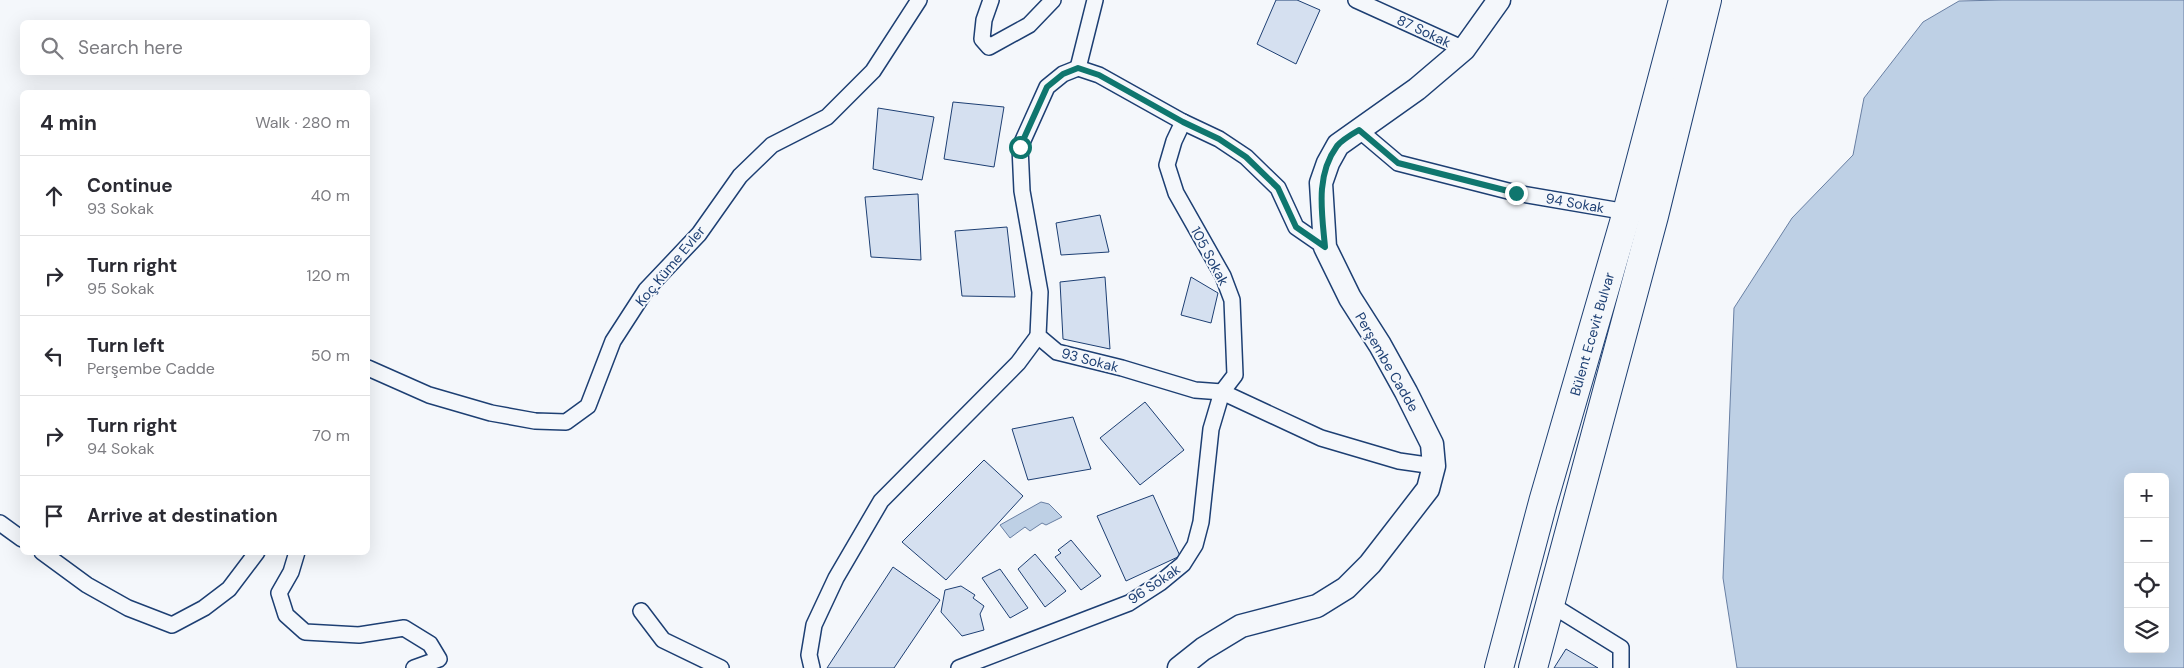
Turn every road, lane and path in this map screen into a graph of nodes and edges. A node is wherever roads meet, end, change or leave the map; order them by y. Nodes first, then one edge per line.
1 (919, 0) edge
2 (991, 0) edge
3 (1053, 0) edge
4 (1095, 0) edge
5 (1356, 0) edge
6 (1499, 0) edge
7 (1683, 0) edge
8 (1708, 0) edge
9 (1714, 0) edge
10 (1697, 39) junction
11 (1464, 49) junction
12 (1078, 68) junction
13 (1183, 122) junction
14 (1359, 130) junction
15 (1627, 212) junction
16 (1325, 247) junction
17 (1038, 336) junction
18 (370, 369) edge
19 (1222, 392) junction
20 (1434, 466) junction
21 (0, 523) edge
22 (20, 538) edge
23 (46, 555) edge
24 (255, 555) edge
25 (296, 555) edge
26 (1550, 604) junction
27 (641, 611) dead end
28 (414, 668) edge
29 (721, 668) edge
30 (812, 668) edge
31 (959, 668) edge
32 (1179, 668) edge
33 (1499, 668) edge
34 (1533, 668) edge
35 (1620, 668) edge

1 - 18 street, Koç Küme Evler
2 - 3 street
4 - 12 street
5 - 11 street, 87 Sokak
6 - 11 main road, Perşembe Cadde
7 - 15 highway, Bülent Ecevit Bulvar
8 - 10 highway, Bülent Ecevit Bulvar
9 - 10 street
10 - 26 highway, Bülent Ecevit Bulvar
11 - 14 main road, Perşembe Cadde
12 - 13 street
12 - 17 street
13 - 16 street
13 - 19 street, 105 Sokak
14 - 15 street, 94 Sokak
14 - 16 main road, Perşembe Cadde
15 - 33 highway, Bülent Ecevit Bulvar
16 - 20 main road, Perşembe Cadde
17 - 19 street, 93 Sokak
17 - 30 street
19 - 20 street, 93 Sokak
19 - 31 street, 96 Sokak
20 - 32 main road, Perşembe Cadde
21 - 22 street
23 - 24 street
25 - 28 street
26 - 34 highway, Bülent Ecevit Bulvar
26 - 35 street
27 - 29 street

